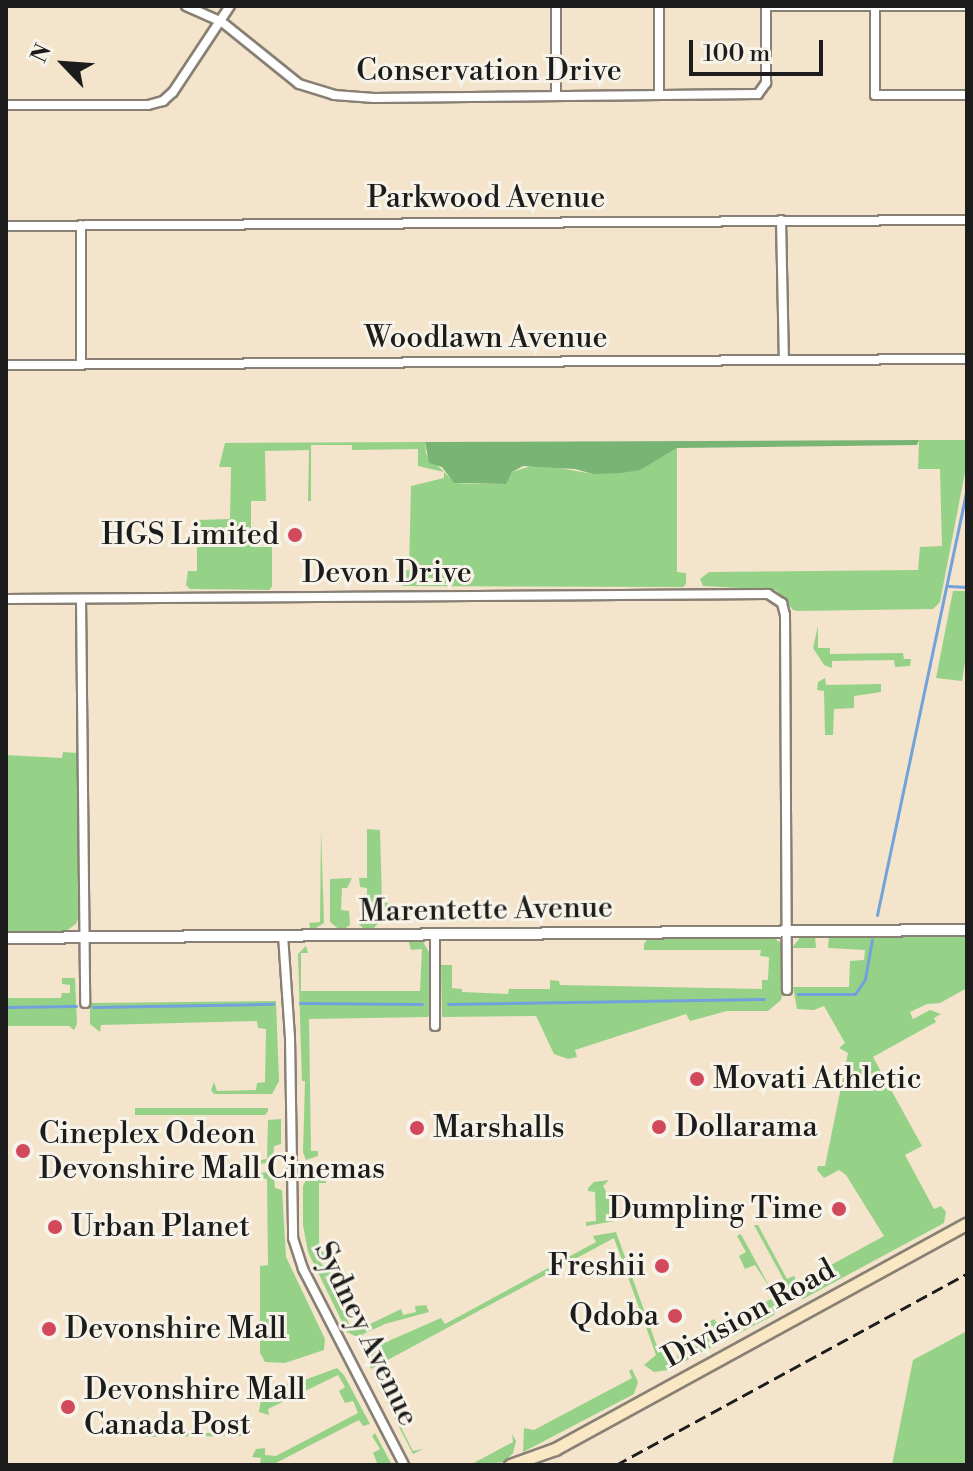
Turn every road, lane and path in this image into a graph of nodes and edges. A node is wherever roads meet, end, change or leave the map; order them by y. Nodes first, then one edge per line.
1 (186, 6) edge
2 (230, 6) edge
3 (556, 6) edge
4 (659, 6) edge
5 (766, 6) edge
6 (875, 6) edge
7 (967, 6) edge
8 (222, 22) junction
9 (556, 95) junction
10 (659, 95) junction
11 (967, 95) edge
12 (6, 105) edge
13 (781, 220) junction
14 (967, 220) edge
15 (81, 225) junction
16 (6, 226) edge
17 (967, 359) edge
18 (784, 360) junction
19 (81, 364) junction
20 (6, 365) edge
21 (6, 599) edge
22 (81, 599) junction
23 (967, 930) edge
24 (786, 931) junction
25 (435, 934) junction
26 (283, 935) junction
27 (84, 937) junction
28 (6, 938) edge
29 (787, 990) dead end
30 (85, 1003) dead end
31 (435, 1026) dead end
32 (967, 1223) edge
33 (555, 1449) junction
34 (404, 1465) edge
35 (510, 1465) edge
36 (536, 1465) edge

1 - 8 street, Conservation Drive
2 - 8 street
3 - 9 street
4 - 10 street
5 - 6 street
5 - 10 street, Conservation Drive
6 - 7 street
6 - 11 street
8 - 9 street, Conservation Drive
8 - 12 street
9 - 10 street, Conservation Drive
13 - 14 street, Parkwood Avenue
13 - 15 street, Parkwood Avenue
13 - 18 street
15 - 16 street, Parkwood Avenue
15 - 19 street
17 - 18 street, Woodlawn Avenue
18 - 19 street, Woodlawn Avenue
19 - 20 street, Woodlawn Avenue
21 - 22 street, Devon Drive
22 - 24 street, Devon Drive
22 - 27 street
23 - 24 street, Marentette Avenue
24 - 25 street, Marentette Avenue
24 - 29 street
25 - 26 street, Marentette Avenue
25 - 31 street
26 - 27 street, Marentette Avenue
26 - 34 street, Sydney Avenue
27 - 28 street, Marentette Avenue
27 - 30 street
32 - 33 main road, Division Road
33 - 35 main road, Division Road
33 - 36 main road, Division Road

